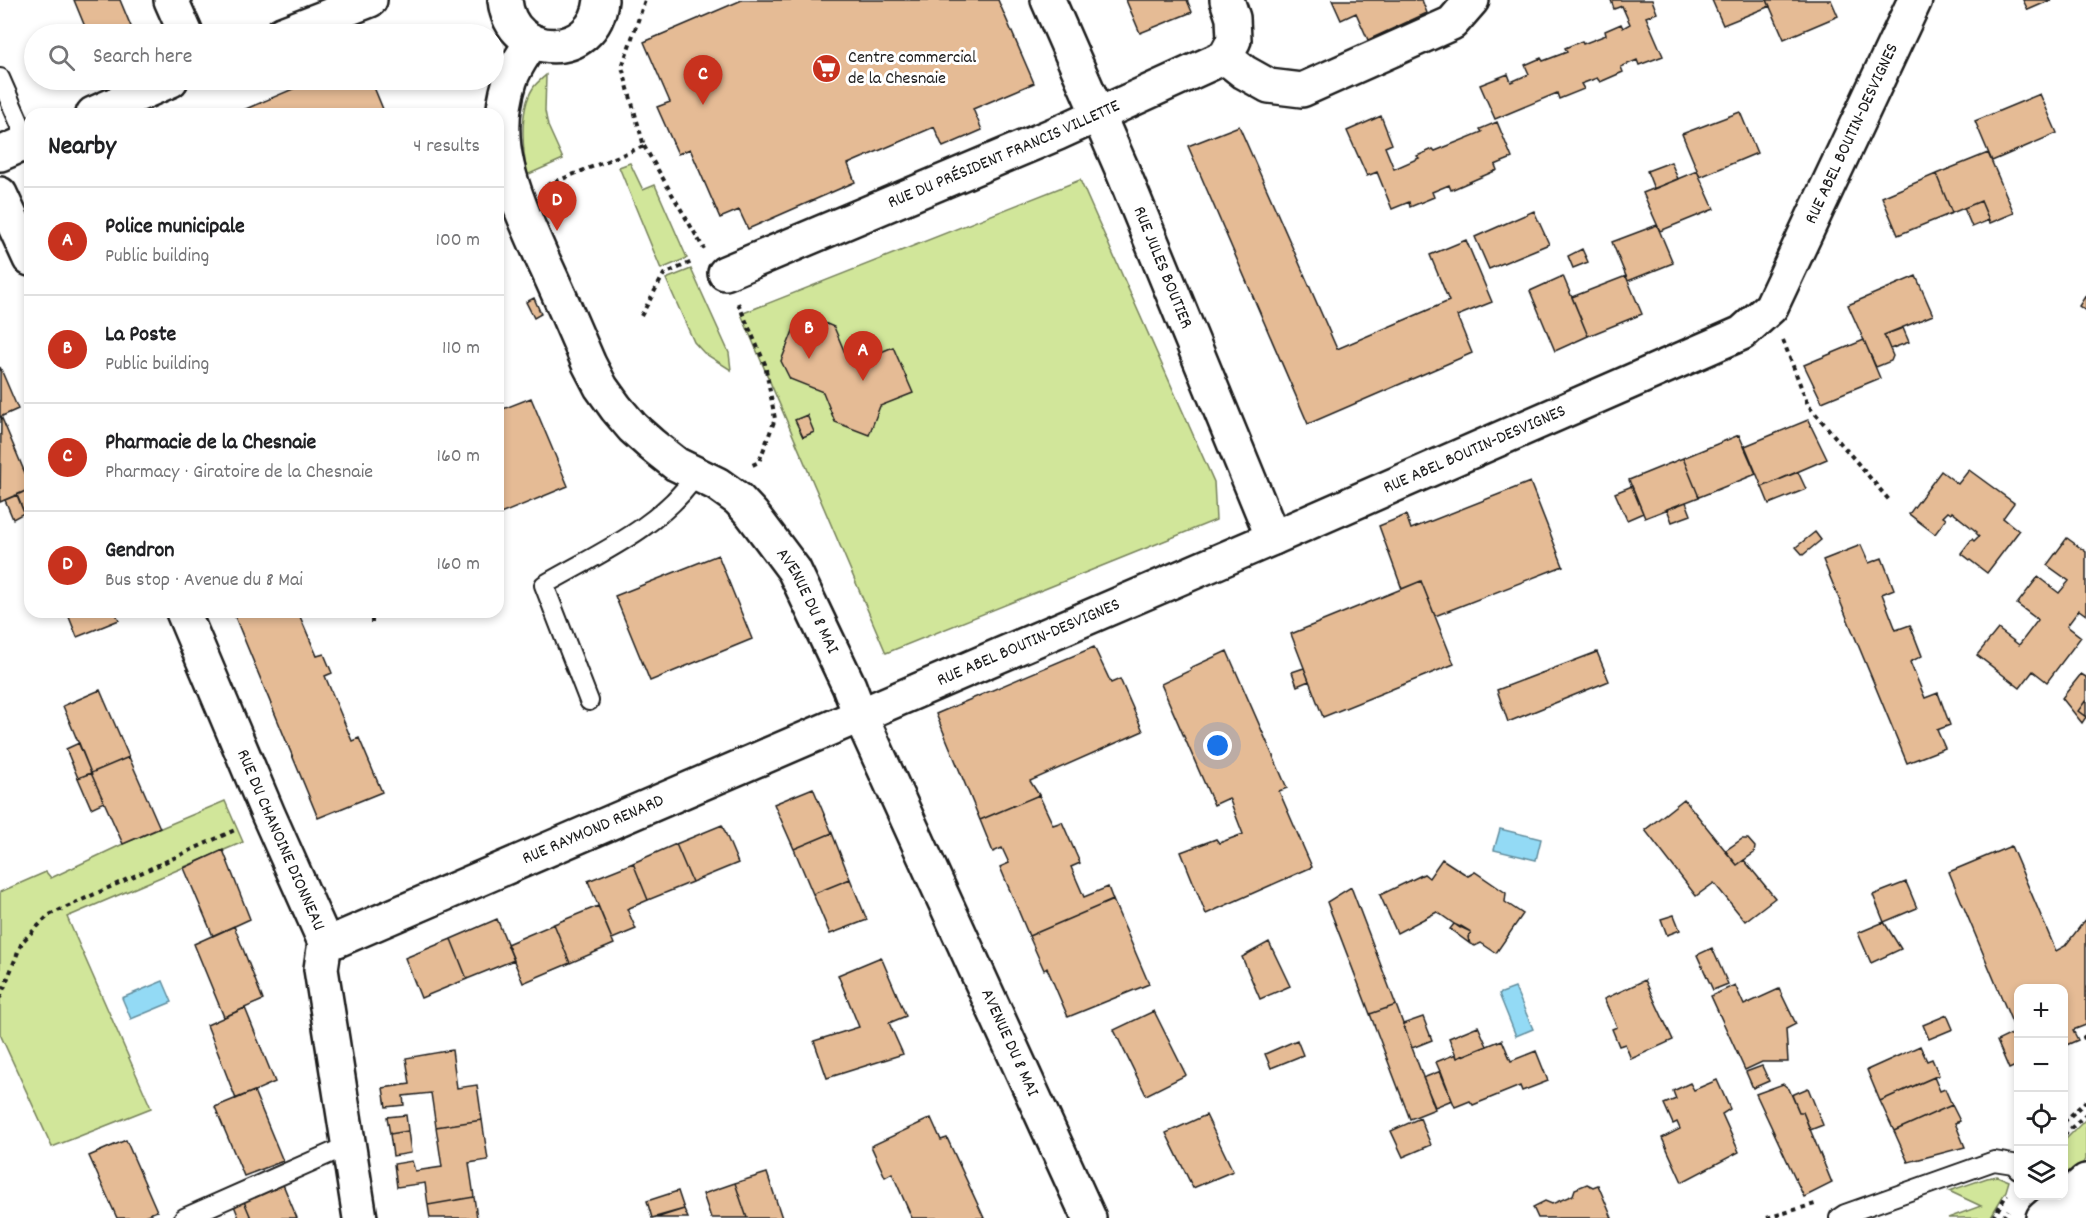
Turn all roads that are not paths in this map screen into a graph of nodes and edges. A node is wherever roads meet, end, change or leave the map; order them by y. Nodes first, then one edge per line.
1 (171, 0) edge
2 (370, 0) edge
3 (505, 0) edge
4 (601, 0) edge
5 (1048, 0) edge
6 (1227, 0) edge
7 (1472, 0) edge
8 (1914, 0) edge
9 (182, 24) edge
10 (308, 24) edge
11 (532, 41) junction
12 (1225, 57) junction
13 (0, 78) edge
14 (148, 90) edge
15 (107, 108) edge
16 (1098, 114) junction
17 (504, 116) edge
18 (20, 146) edge
19 (504, 152) edge
20 (0, 194) edge
21 (24, 246) edge
22 (713, 266) road end
23 (696, 475) junction
24 (1273, 538) junction
25 (186, 618) edge
26 (589, 700) dead end
27 (860, 715) junction
28 (325, 942) junction
29 (349, 1145) junction
30 (2014, 1165) edge
31 (2086, 1181) edge
32 (2086, 1210) edge
33 (2053, 1211) edge
34 (184, 1218) edge
35 (360, 1218) edge
36 (1089, 1218) edge
37 (1839, 1218) edge

1 - 9 street
2 - 10 street
3 - 11 street
4 - 11 street
5 - 16 street, RUE JULES BOUTIER
6 - 12 street
7 - 12 street
8 - 24 street, RUE ABEL BOUTIN-DESVIGNES
11 - 17 street, AVENUE DU 8 MAI
12 - 16 street, RUE DU PRÉSIDENT FRANCIS VILLETTE
13 - 18 lane
14 - 15 street
16 - 22 street, RUE DU PRÉSIDENT FRANCIS VILLETTE
16 - 24 street, RUE JULES BOUTIER
19 - 23 street, AVENUE DU 8 MAI
20 - 21 street
23 - 26 lane
23 - 27 street, AVENUE DU 8 MAI
24 - 27 street, RUE ABEL BOUTIN-DESVIGNES
25 - 28 street, RUE DU CHANOINE DIONNEAU
27 - 28 street, RUE RAYMOND RENARD
27 - 36 street, AVENUE DU 8 MAI
28 - 29 street, RUE DU CHANOINE DIONNEAU
29 - 34 lane
29 - 35 street, RUE DU CHANOINE DIONNEAU
30 - 37 lane
31 - 33 street
32 - 33 street

